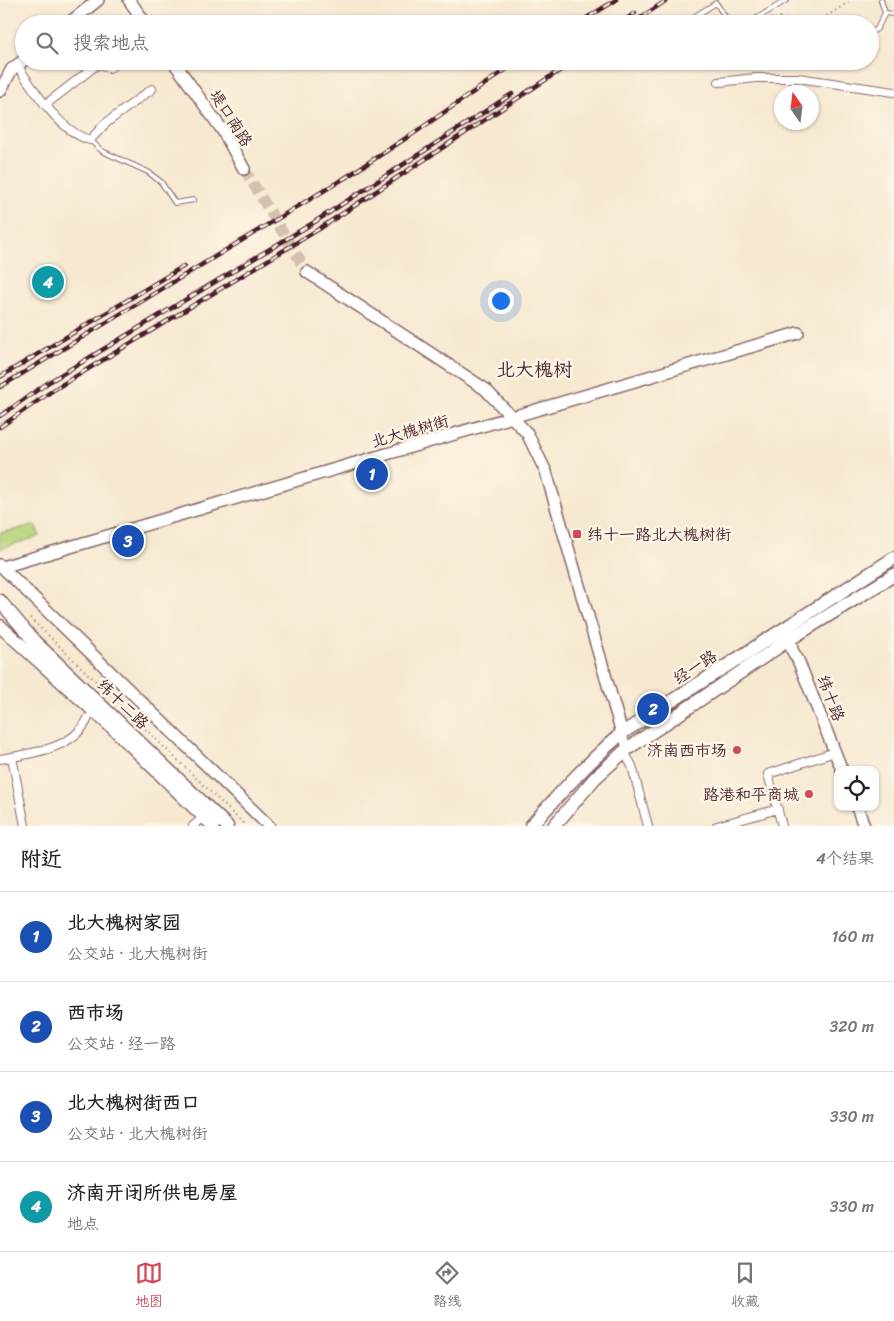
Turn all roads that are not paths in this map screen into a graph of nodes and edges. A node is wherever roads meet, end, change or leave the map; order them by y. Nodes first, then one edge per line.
1 (98, 0) edge
2 (128, 0) edge
3 (720, 0) edge
4 (787, 0) edge
5 (880, 0) edge
6 (716, 3) junction
7 (885, 13) junction
8 (894, 14) edge
9 (79, 15) edge
10 (139, 15) edge
11 (697, 15) edge
12 (724, 15) edge
13 (762, 15) edge
14 (879, 26) edge
15 (15, 66) edge
16 (25, 70) edge
17 (90, 70) edge
18 (179, 70) edge
19 (718, 82) dead end
20 (152, 89) dead end
21 (0, 91) edge
22 (894, 92) edge
23 (45, 105) junction
24 (90, 140) junction
25 (244, 169) tunnel mouth
26 (194, 200) dead end
27 (307, 272) tunnel mouth
28 (798, 333) dead end
29 (514, 417) junction
30 (894, 558) edge
31 (1, 566) edge
32 (894, 575) edge
33 (0, 601) edge
34 (0, 626) edge
35 (790, 639) junction
36 (88, 718) dead end
37 (622, 733) junction
38 (627, 748) junction
39 (835, 752) junction
40 (12, 757) junction
41 (0, 759) edge
42 (840, 766) edge
43 (778, 809) junction
44 (858, 811) edge
45 (208, 822) edge
46 (25, 826) edge
47 (194, 826) edge
48 (227, 826) edge
49 (269, 826) edge
50 (531, 826) edge
51 (554, 826) edge
52 (648, 826) edge
53 (717, 826) edge
54 (782, 826) edge
55 (864, 826) edge

1 - 9 street
2 - 10 street
3 - 6 lane
4 - 13 lane
5 - 7 lane
6 - 11 lane
6 - 12 lane
7 - 8 lane
7 - 14 lane
15 - 21 street
16 - 23 street
17 - 23 street
18 - 25 street, 堤口南路
19 - 22 street
20 - 24 street
23 - 24 street
24 - 26 lane
27 - 29 street
28 - 29 street, 北大槐树街
29 - 31 street, 北大槐树街
29 - 37 street
30 - 37 main road, 经一路
31 - 49 street
32 - 35 main road, 经一路
33 - 48 main road, 纬十二路
34 - 45 main road, 纬十二路
35 - 38 main road, 经一路
35 - 39 street, 纬十路
36 - 40 street
37 - 38 street
37 - 50 main road, 经一路
38 - 51 main road, 经一路
38 - 52 street
39 - 42 street, 纬十路
39 - 43 street
40 - 41 street
40 - 46 street
43 - 53 street
43 - 54 street
44 - 55 street
45 - 47 street

